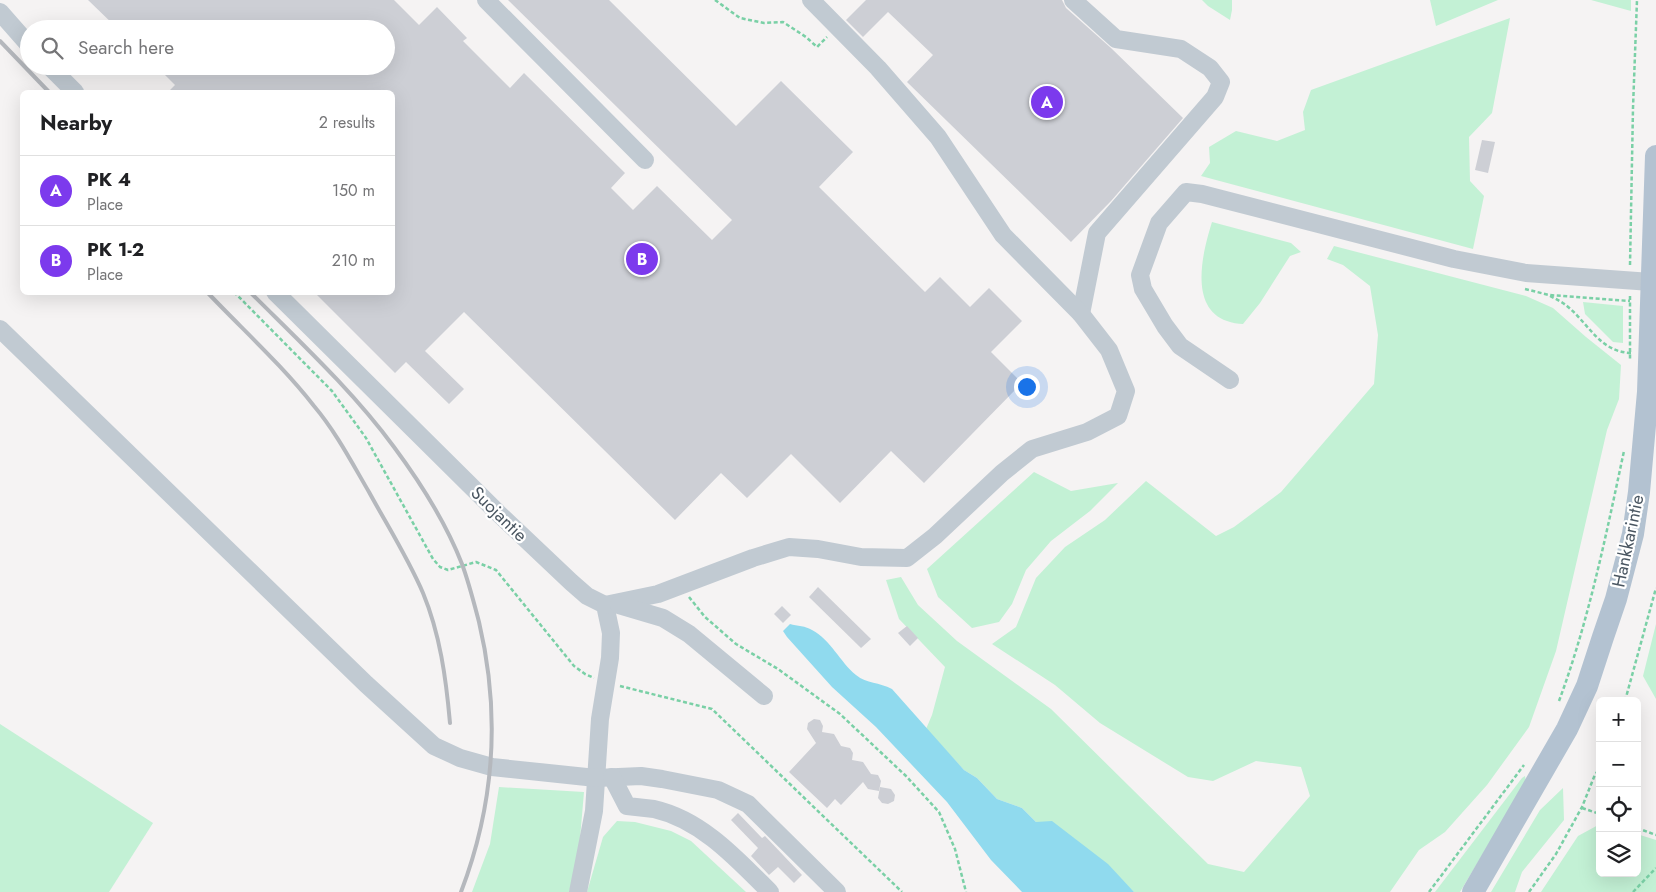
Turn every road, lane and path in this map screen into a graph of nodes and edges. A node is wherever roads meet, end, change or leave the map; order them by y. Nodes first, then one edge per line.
1 (486, 0) edge
2 (715, 0) edge
3 (811, 0) edge
4 (1073, 0) edge
5 (1637, 0) edge
6 (0, 12) edge
7 (837, 26) junction
8 (20, 35) edge
9 (58, 75) edge
10 (73, 90) edge
11 (1656, 156) edge
12 (645, 160) dead end
13 (1641, 281) junction
14 (237, 295) edge
15 (278, 295) edge
16 (1549, 295) dead end
17 (1081, 314) junction
18 (3, 337) edge
19 (1630, 353) junction
20 (1630, 361) dead end
21 (1230, 380) dead end
22 (1652, 392) edge
23 (1625, 444) dead end
24 (682, 585) junction
25 (1656, 588) edge
26 (610, 605) junction
27 (607, 683) junction
28 (764, 696) dead end
29 (1625, 697) edge
30 (1559, 702) dead end
31 (1525, 765) dead end
32 (1596, 774) edge
33 (604, 778) junction
34 (1582, 807) junction
35 (1596, 812) edge
36 (1641, 829) edge
37 (1656, 835) edge
38 (1656, 868) edge
39 (578, 892) edge
40 (770, 892) edge
41 (837, 892) edge
42 (902, 892) edge
43 (966, 892) edge
44 (1429, 892) edge
45 (1473, 892) edge
46 (1529, 892) edge
47 (1633, 892) edge

1 - 12 lane
2 - 7 path
3 - 7 lane
4 - 17 lane
5 - 13 path
6 - 8 lane
7 - 17 lane
9 - 10 lane
11 - 13 main road, Hankkarintie
13 - 19 path
13 - 21 lane
13 - 22 main road, Hankkarintie
14 - 27 path
15 - 26 lane, Suojantie
16 - 19 path
17 - 24 lane
18 - 33 lane
19 - 20 path
22 - 45 main road, Hankkarintie
23 - 30 path
24 - 26 lane
24 - 43 path
25 - 29 path
26 - 27 lane
26 - 28 lane, Suojantie
27 - 33 lane
27 - 42 path
31 - 44 path
32 - 34 path
33 - 39 lane
33 - 40 lane
33 - 41 lane
34 - 35 path
34 - 46 path
36 - 37 path
38 - 47 path

